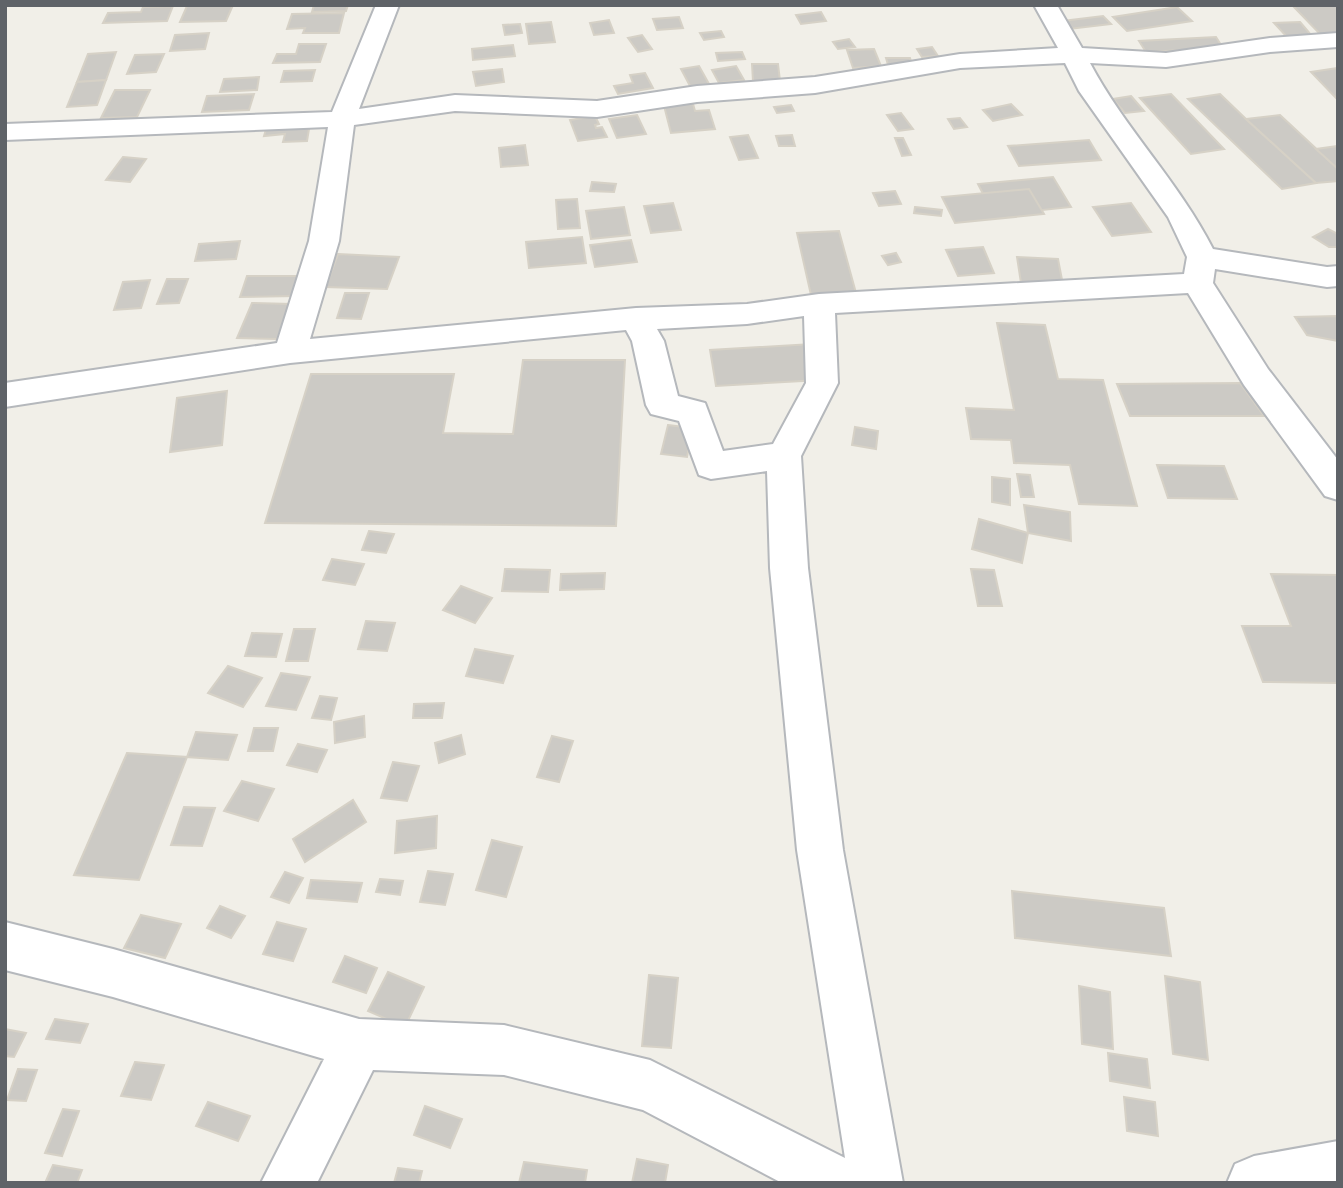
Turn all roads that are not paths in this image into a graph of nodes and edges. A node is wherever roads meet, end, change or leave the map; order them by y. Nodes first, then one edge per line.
1 (388, 5) edge
2 (1045, 5) edge
3 (1338, 40) edge
4 (1073, 55) junction
5 (342, 119) junction
6 (5, 132) edge
7 (1200, 270) junction
8 (1338, 276) edge
9 (819, 304) junction
10 (636, 319) junction
11 (290, 352) junction
12 (5, 395) edge
13 (784, 456) junction
14 (1338, 485) edge
15 (5, 946) edge
16 (359, 1044) junction
17 (1338, 1168) edge
18 (844, 1182) edge
19 (288, 1183) edge
20 (1254, 1183) edge

1 - 5 street
2 - 4 street
3 - 4 street
4 - 5 street
4 - 7 street
5 - 6 street
5 - 11 street
7 - 8 street
7 - 9 street
7 - 14 street
9 - 10 street
9 - 13 street
10 - 11 street
10 - 13 street
11 - 12 street
13 - 18 street
15 - 16 street
16 - 18 street
16 - 19 street
17 - 20 street

